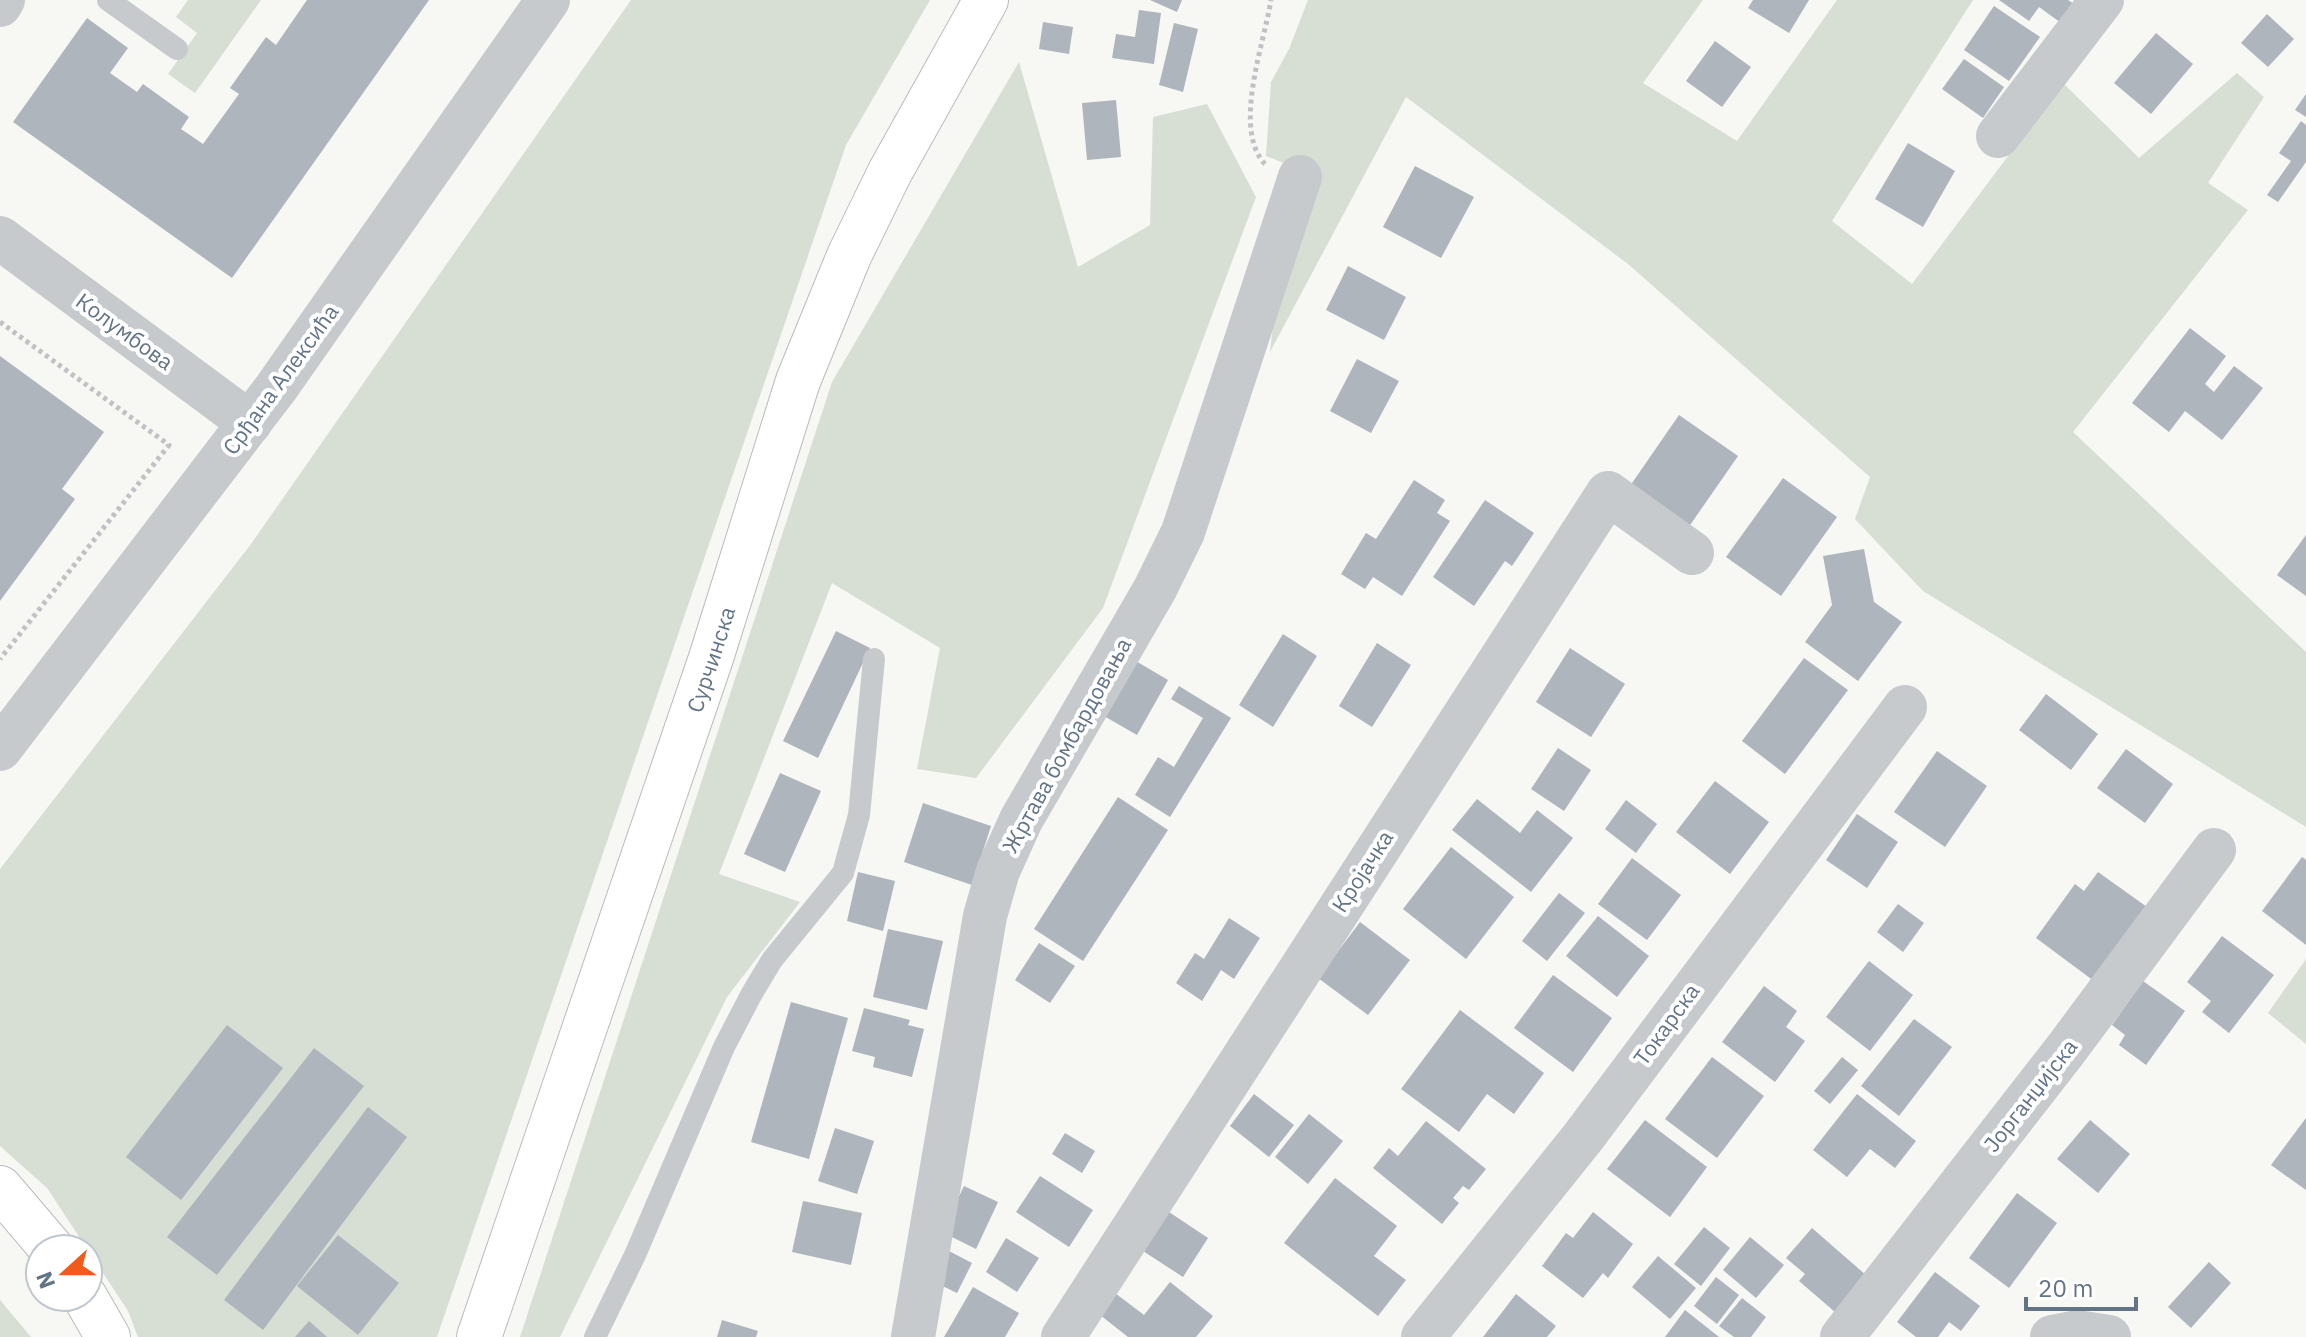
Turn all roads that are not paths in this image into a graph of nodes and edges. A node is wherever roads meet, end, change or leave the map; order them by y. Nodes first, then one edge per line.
1 (108, 0) edge
2 (548, 0) edge
3 (986, 0) edge
4 (2102, 0) edge
5 (177, 49) dead end
6 (1998, 136) dead end
7 (1282, 170) road end
8 (0, 238) edge
9 (250, 423) junction
10 (1692, 553) dead end
11 (874, 659) dead end
12 (1905, 707) dead end
13 (0, 749) edge
14 (2214, 850) dead end
15 (0, 1188) edge
16 (38, 1233) edge
17 (94, 1313) edge
18 (108, 1337) edge
19 (479, 1337) edge
20 (595, 1337) edge
21 (913, 1337) edge
22 (1063, 1337) edge
23 (1423, 1337) edge
24 (1842, 1337) edge
25 (2052, 1337) edge
26 (2109, 1337) edge

1 - 5 lane
2 - 9 street, Срђана Алексића
3 - 19 main road, Сурчинска
4 - 6 street
7 - 21 street, Жртава бомбардовања
8 - 9 street, Колумбова
9 - 13 street, Срђана Алексића
10 - 22 street, Кројачка
11 - 20 lane
12 - 23 street, Токарска
14 - 24 street, Јорганџијска
15 - 16 main road
17 - 18 main road
25 - 26 street

